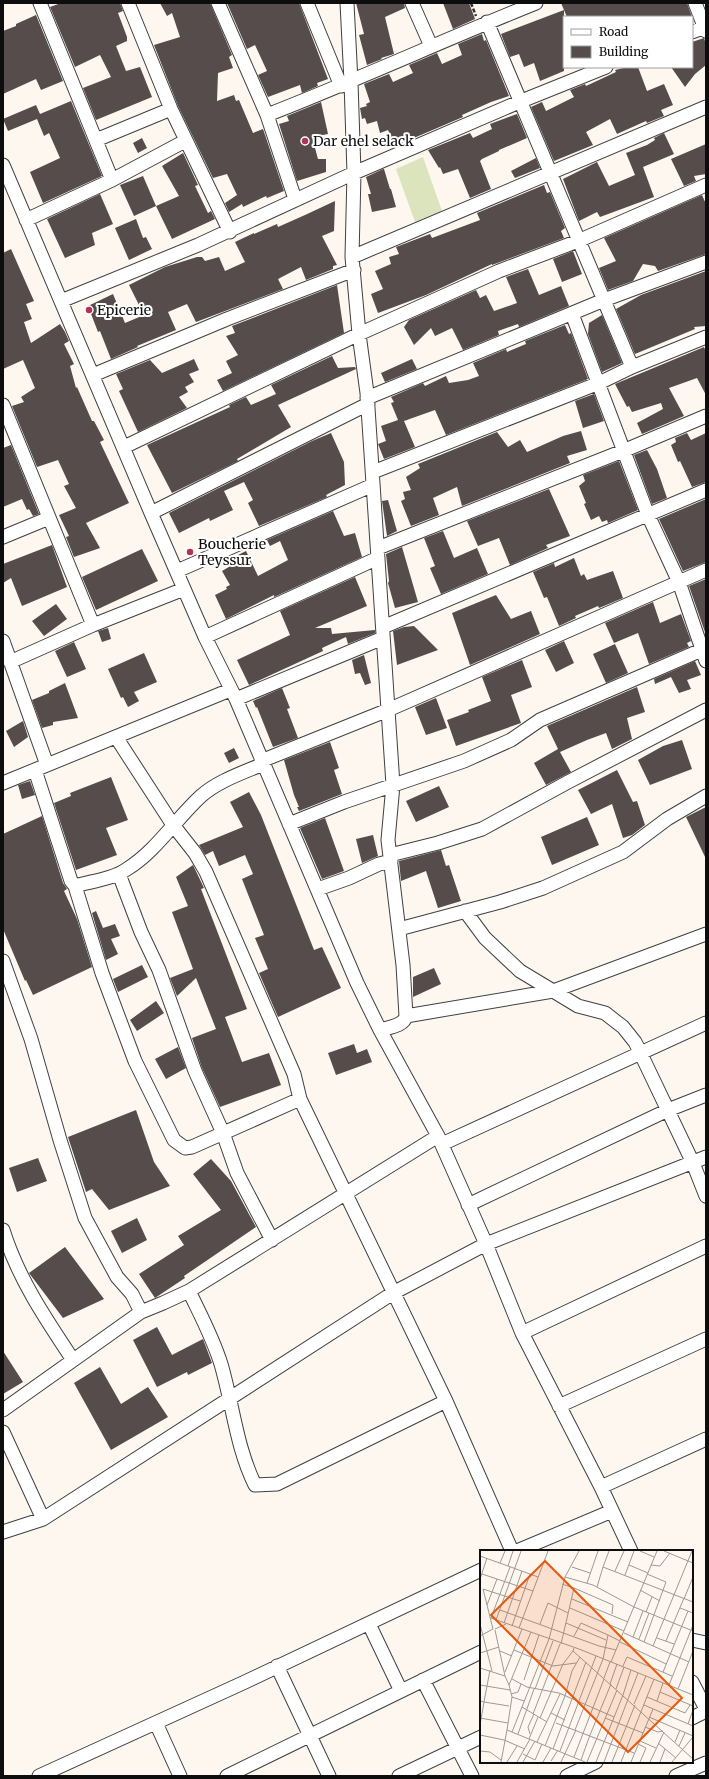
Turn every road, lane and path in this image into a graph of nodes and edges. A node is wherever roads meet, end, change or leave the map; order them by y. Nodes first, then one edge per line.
1 (40, 3) edge
2 (128, 3) edge
3 (218, 3) edge
4 (307, 3) edge
5 (347, 3) edge
6 (412, 3) edge
7 (536, 3) edge
8 (695, 3) edge
9 (487, 22) junction
10 (706, 28) edge
11 (693, 32) edge
12 (431, 46) junction
13 (604, 68) edge
14 (346, 84) junction
15 (519, 102) junction
16 (706, 108) edge
17 (171, 109) junction
18 (267, 115) junction
19 (96, 140) junction
20 (185, 141) junction
21 (4, 169) edge
22 (550, 172) junction
23 (354, 173) junction
24 (112, 180) junction
25 (706, 185) edge
26 (295, 200) junction
27 (26, 220) junction
28 (230, 232) junction
29 (578, 240) junction
30 (352, 256) junction
31 (706, 262) edge
32 (354, 270) junction
33 (604, 300) junction
34 (61, 301) junction
35 (572, 314) junction
36 (359, 334) junction
37 (706, 337) edge
38 (632, 367) junction
39 (93, 375) junction
40 (599, 383) junction
41 (368, 401) junction
42 (3, 405) edge
43 (706, 416) edge
44 (124, 447) junction
45 (623, 451) junction
46 (373, 479) junction
47 (706, 490) edge
48 (151, 513) junction
49 (648, 514) junction
50 (49, 518) junction
51 (3, 537) edge
52 (378, 553) junction
53 (706, 570) edge
54 (177, 571) junction
55 (679, 582) junction
56 (184, 589) junction
57 (93, 625) junction
58 (383, 632) junction
59 (205, 637) junction
60 (3, 641) edge
61 (705, 653) edge
62 (10, 662) junction
63 (233, 694) junction
64 (388, 710) junction
65 (706, 710) edge
66 (116, 737) junction
67 (262, 762) junction
68 (47, 765) junction
69 (34, 770) junction
70 (3, 783) edge
71 (393, 785) junction
72 (706, 796) edge
73 (289, 824) junction
74 (173, 825) junction
75 (390, 858) junction
76 (120, 874) junction
77 (75, 886) junction
78 (318, 889) junction
79 (465, 911) junction
80 (399, 929) junction
81 (706, 934) edge
82 (3, 961) edge
83 (553, 991) junction
84 (406, 1016) junction
85 (706, 1023) edge
86 (380, 1030) junction
87 (640, 1052) junction
88 (706, 1095) edge
89 (300, 1099) junction
90 (668, 1110) junction
91 (223, 1133) junction
92 (440, 1140) junction
93 (706, 1157) edge
94 (693, 1163) junction
95 (345, 1193) junction
96 (706, 1196) edge
97 (468, 1205) junction
98 (3, 1230) edge
99 (272, 1240) junction
100 (486, 1244) junction
101 (706, 1246) edge
102 (189, 1291) junction
103 (393, 1294) junction
104 (141, 1312) junction
105 (522, 1334) junction
106 (706, 1339) edge
107 (73, 1360) junction
108 (229, 1400) junction
109 (446, 1401) junction
110 (559, 1406) junction
111 (3, 1410) edge
112 (3, 1432) edge
113 (706, 1439) edge
114 (601, 1487) junction
115 (612, 1511) junction
116 (43, 1519) junction
117 (3, 1532) edge
118 (512, 1550) edge
119 (518, 1550) edge
120 (631, 1550) edge
121 (480, 1570) edge
122 (369, 1624) junction
123 (693, 1640) edge
124 (706, 1643) edge
125 (480, 1652) edge
126 (276, 1666) junction
127 (423, 1680) junction
128 (693, 1684) edge
129 (401, 1691) junction
130 (706, 1710) edge
131 (693, 1717) edge
132 (156, 1723) junction
133 (310, 1735) junction
134 (480, 1737) edge
135 (458, 1748) junction
136 (594, 1763) edge
137 (706, 1763) edge
138 (39, 1776) edge
139 (180, 1776) edge
140 (227, 1776) edge
141 (329, 1776) edge
142 (399, 1776) edge
143 (472, 1776) edge
144 (567, 1776) edge
145 (676, 1776) edge

1 - 19 street
2 - 17 street
3 - 18 street
4 - 14 street
5 - 14 street
6 - 12 street
7 - 9 street
8 - 10 street
9 - 12 street
9 - 15 street
10 - 11 street
12 - 14 street
13 - 15 street
14 - 18 street
14 - 23 street
15 - 22 street
15 - 23 street
16 - 22 street
17 - 19 street
17 - 20 street
18 - 26 street
19 - 24 street
20 - 24 street
20 - 28 street
21 - 27 street
22 - 29 street
22 - 30 street
23 - 26 street
23 - 30 street
24 - 27 street
25 - 29 street
26 - 28 street
27 - 34 street
28 - 34 street
29 - 33 street
29 - 36 street
30 - 32 street
31 - 33 street
32 - 36 street
32 - 39 street
33 - 35 street
33 - 38 street
34 - 39 street
35 - 40 street
35 - 41 street
36 - 41 street
36 - 44 street
37 - 38 street
38 - 40 street
39 - 44 street
40 - 45 street
40 - 46 street
41 - 46 street
41 - 48 street
42 - 50 street
43 - 45 street
44 - 48 street
45 - 49 street
45 - 52 street
46 - 52 street
46 - 54 street
47 - 49 street
48 - 54 street
49 - 55 street
49 - 58 street
50 - 51 street
50 - 57 street
52 - 58 street
52 - 59 street
53 - 55 street
54 - 56 street
55 - 61 street
55 - 64 street
56 - 57 street
56 - 59 street
57 - 62 street
58 - 63 street
58 - 64 street
59 - 63 street
60 - 62 street
61 - 71 street
62 - 68 street
63 - 66 street
63 - 67 street
64 - 67 street
64 - 71 street
65 - 75 street
66 - 68 street
66 - 74 street
67 - 73 street
67 - 74 street
68 - 69 street
69 - 70 street
69 - 77 street
71 - 73 street
71 - 75 street
72 - 79 street
73 - 78 street
74 - 76 street
74 - 89 street
75 - 78 street
75 - 80 street
76 - 77 street
76 - 91 street
77 - 91 street
78 - 86 street
79 - 80 street
79 - 83 street
80 - 84 street
81 - 83 street
82 - 104 street
83 - 84 street
83 - 87 street
84 - 86 street
85 - 87 street
86 - 92 street
87 - 90 street
87 - 92 street
88 - 90 street
89 - 91 street
89 - 95 street
90 - 94 street
90 - 97 street
91 - 99 street
92 - 95 street
92 - 97 street
93 - 94 street
94 - 96 street
94 - 100 street
95 - 99 street
95 - 103 street
97 - 100 street
98 - 107 street
99 - 102 street
100 - 103 street
100 - 105 street
101 - 105 street
102 - 104 street
102 - 108 street
103 - 108 street
103 - 109 street
104 - 107 street
105 - 110 street
106 - 110 street
107 - 111 street
108 - 109 street
108 - 116 street
109 - 118 street
110 - 114 street
112 - 116 street
113 - 114 street
114 - 115 street
115 - 119 street
115 - 120 street
116 - 117 street
121 - 122 street
122 - 126 street
122 - 129 street
123 - 124 street
125 - 127 street
126 - 132 street
126 - 133 street
127 - 129 street
127 - 135 street
128 - 130 street
129 - 133 street
130 - 131 street
132 - 138 street
132 - 139 street
133 - 140 street
133 - 141 street
134 - 135 street
135 - 142 street
135 - 143 street
136 - 144 street
137 - 145 street

